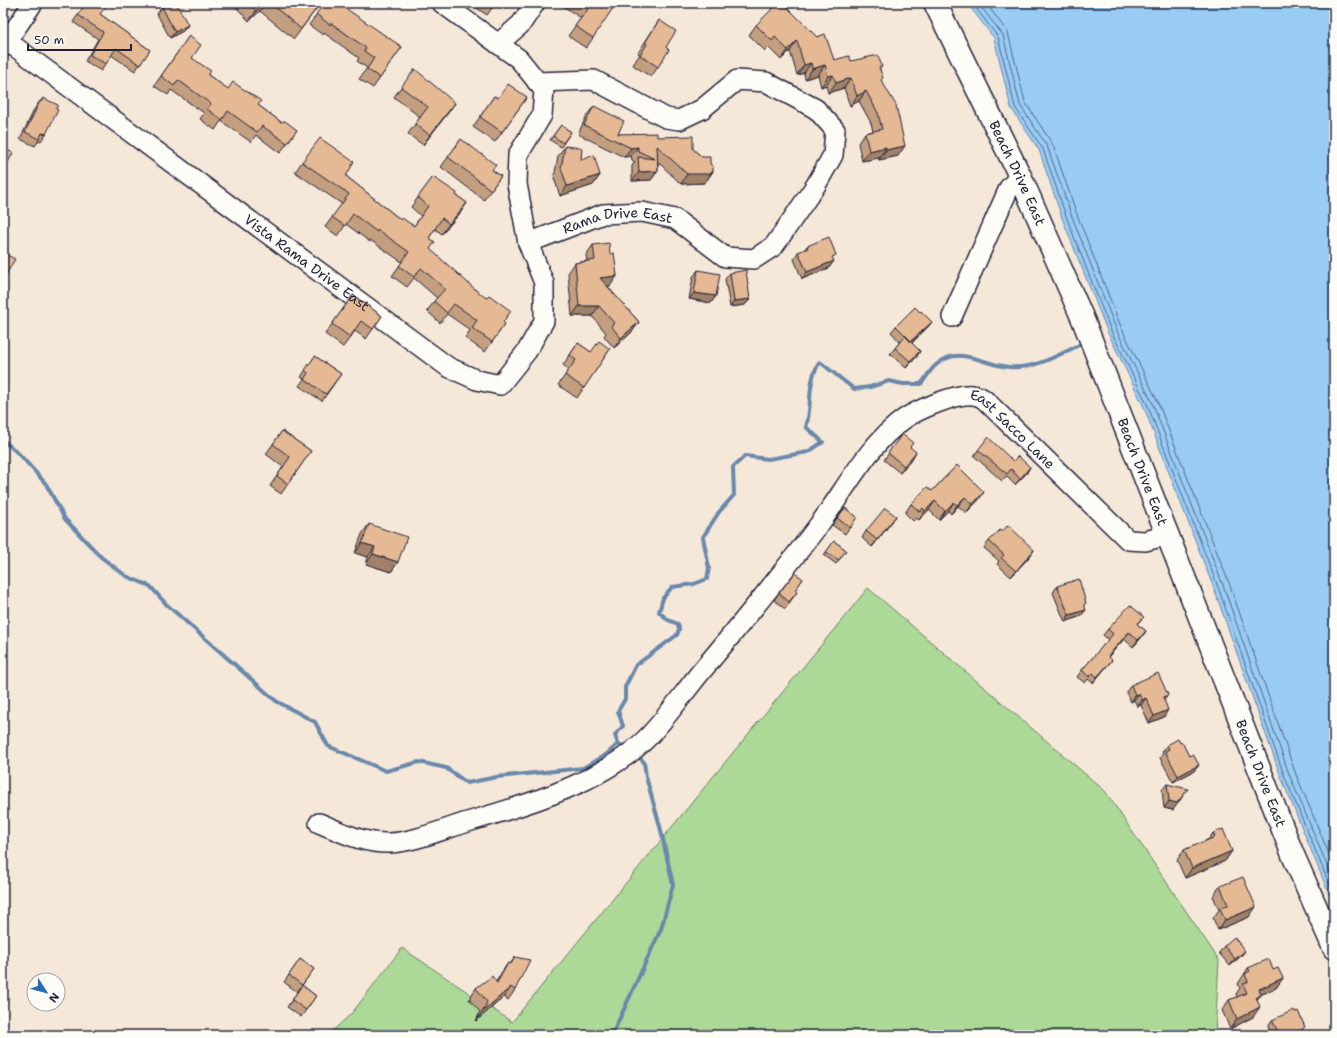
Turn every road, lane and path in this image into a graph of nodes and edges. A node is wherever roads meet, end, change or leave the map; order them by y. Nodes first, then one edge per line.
1 (33, 3) edge
2 (442, 3) edge
3 (535, 3) edge
4 (935, 3) edge
5 (4, 42) edge
6 (498, 44) junction
7 (537, 82) junction
8 (1020, 176) junction
9 (528, 242) junction
10 (952, 318) dead end
11 (1169, 535) junction
12 (319, 823) dead end
13 (1334, 948) edge

1 - 5 street
2 - 6 street, Vista Rama Drive East
3 - 6 street
4 - 8 main road, Beach Drive East
5 - 9 street, Vista Rama Drive East
6 - 7 street, Vista Rama Drive East
7 - 9 street, Vista Rama Drive East
7 - 9 street, Rama Drive East
8 - 10 street
8 - 11 main road, Beach Drive East
11 - 12 street, East Sacco Lane
11 - 13 main road, Beach Drive East

